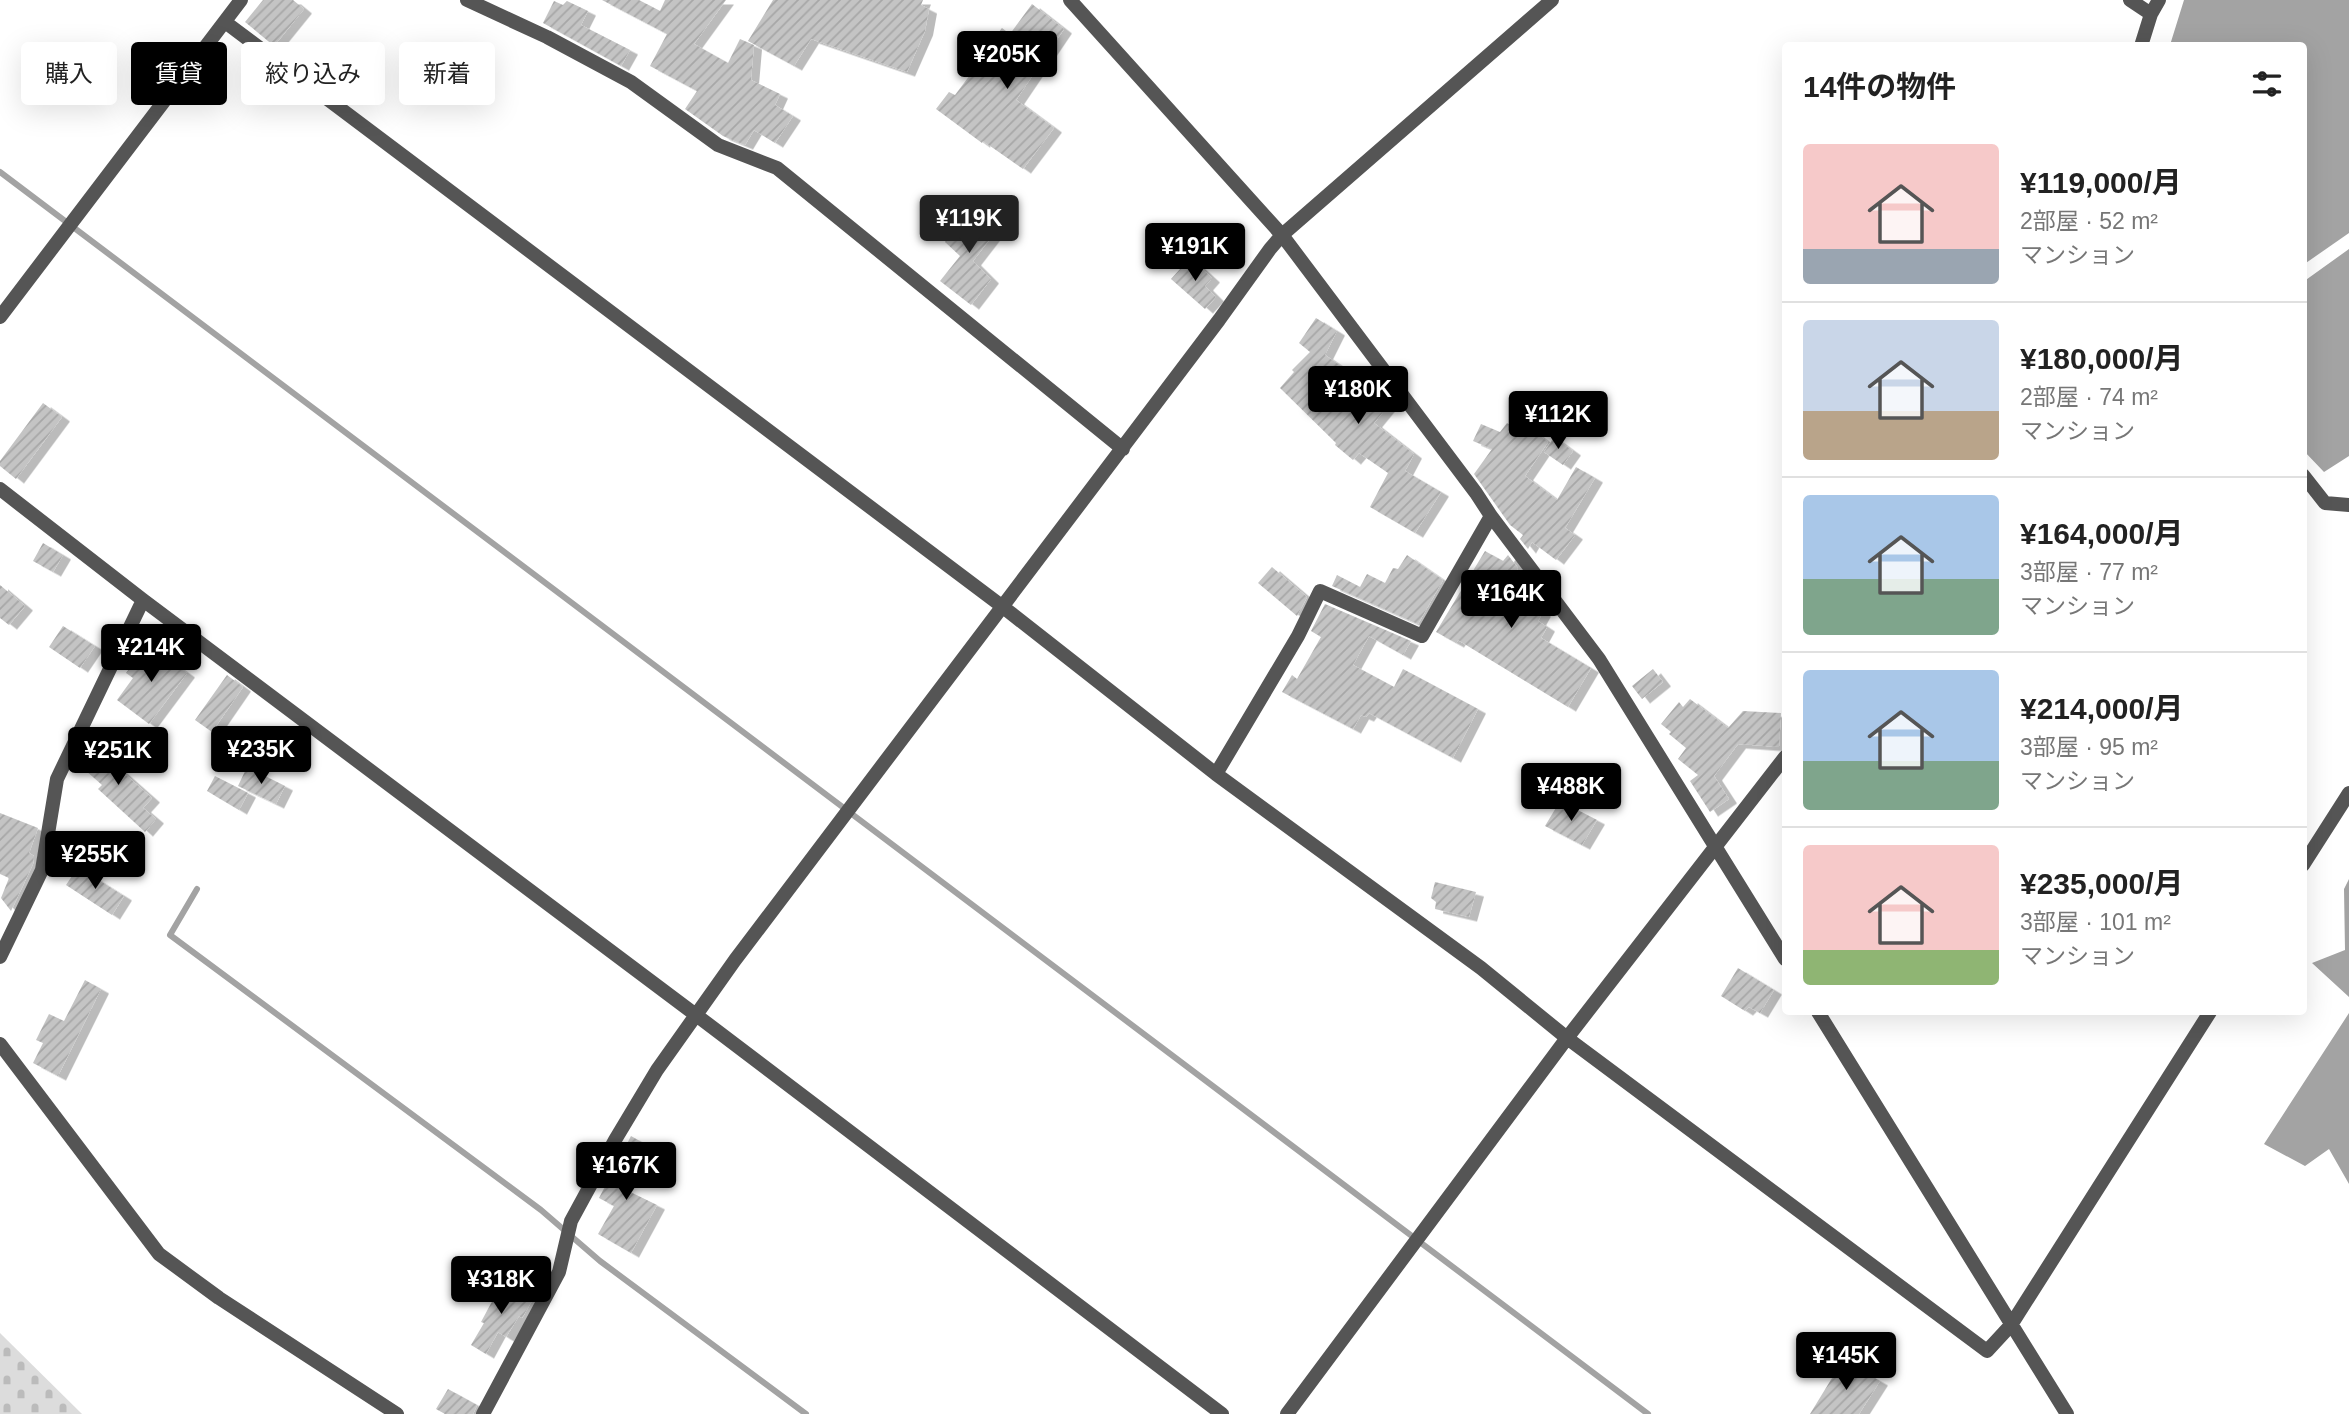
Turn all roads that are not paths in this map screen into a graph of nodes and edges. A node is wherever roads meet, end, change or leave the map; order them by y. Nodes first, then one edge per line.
1 (241, 0) edge
2 (467, 0) edge
3 (1070, 0) edge
4 (1552, 0) edge
5 (2130, 0) edge
6 (2159, 0) edge
7 (2151, 13) junction
8 (225, 22) junction
9 (2142, 42) edge
10 (1282, 235) junction
11 (0, 317) edge
12 (1123, 449) junction
13 (2307, 480) edge
14 (0, 489) edge
15 (2349, 505) edge
16 (1491, 516) junction
17 (143, 600) junction
18 (1003, 607) junction
19 (1782, 761) edge
20 (1216, 774) junction
21 (2349, 793) edge
22 (1716, 847) junction
23 (2307, 859) edge
24 (1782, 954) edge
25 (0, 957) edge
26 (696, 1015) junction
27 (1820, 1015) edge
28 (2208, 1015) edge
29 (1567, 1038) junction
30 (0, 1044) edge
31 (2011, 1325) junction
32 (397, 1414) edge
33 (483, 1414) edge
34 (1222, 1414) edge
35 (1287, 1414) edge
36 (2067, 1414) edge

1 - 8 street
2 - 12 street
3 - 10 street
4 - 10 street
5 - 7 street
6 - 7 street
7 - 9 street
8 - 11 street
8 - 18 street
10 - 12 street
10 - 16 street
12 - 18 street
13 - 15 street
14 - 17 street
16 - 20 street
16 - 22 street
17 - 25 street
17 - 26 street
18 - 20 street
18 - 26 street
19 - 22 street
20 - 29 street
21 - 23 street
22 - 24 street
22 - 29 street
26 - 33 street
26 - 34 street
27 - 31 street
28 - 31 street
29 - 31 street
29 - 35 street
30 - 32 street
31 - 36 street

